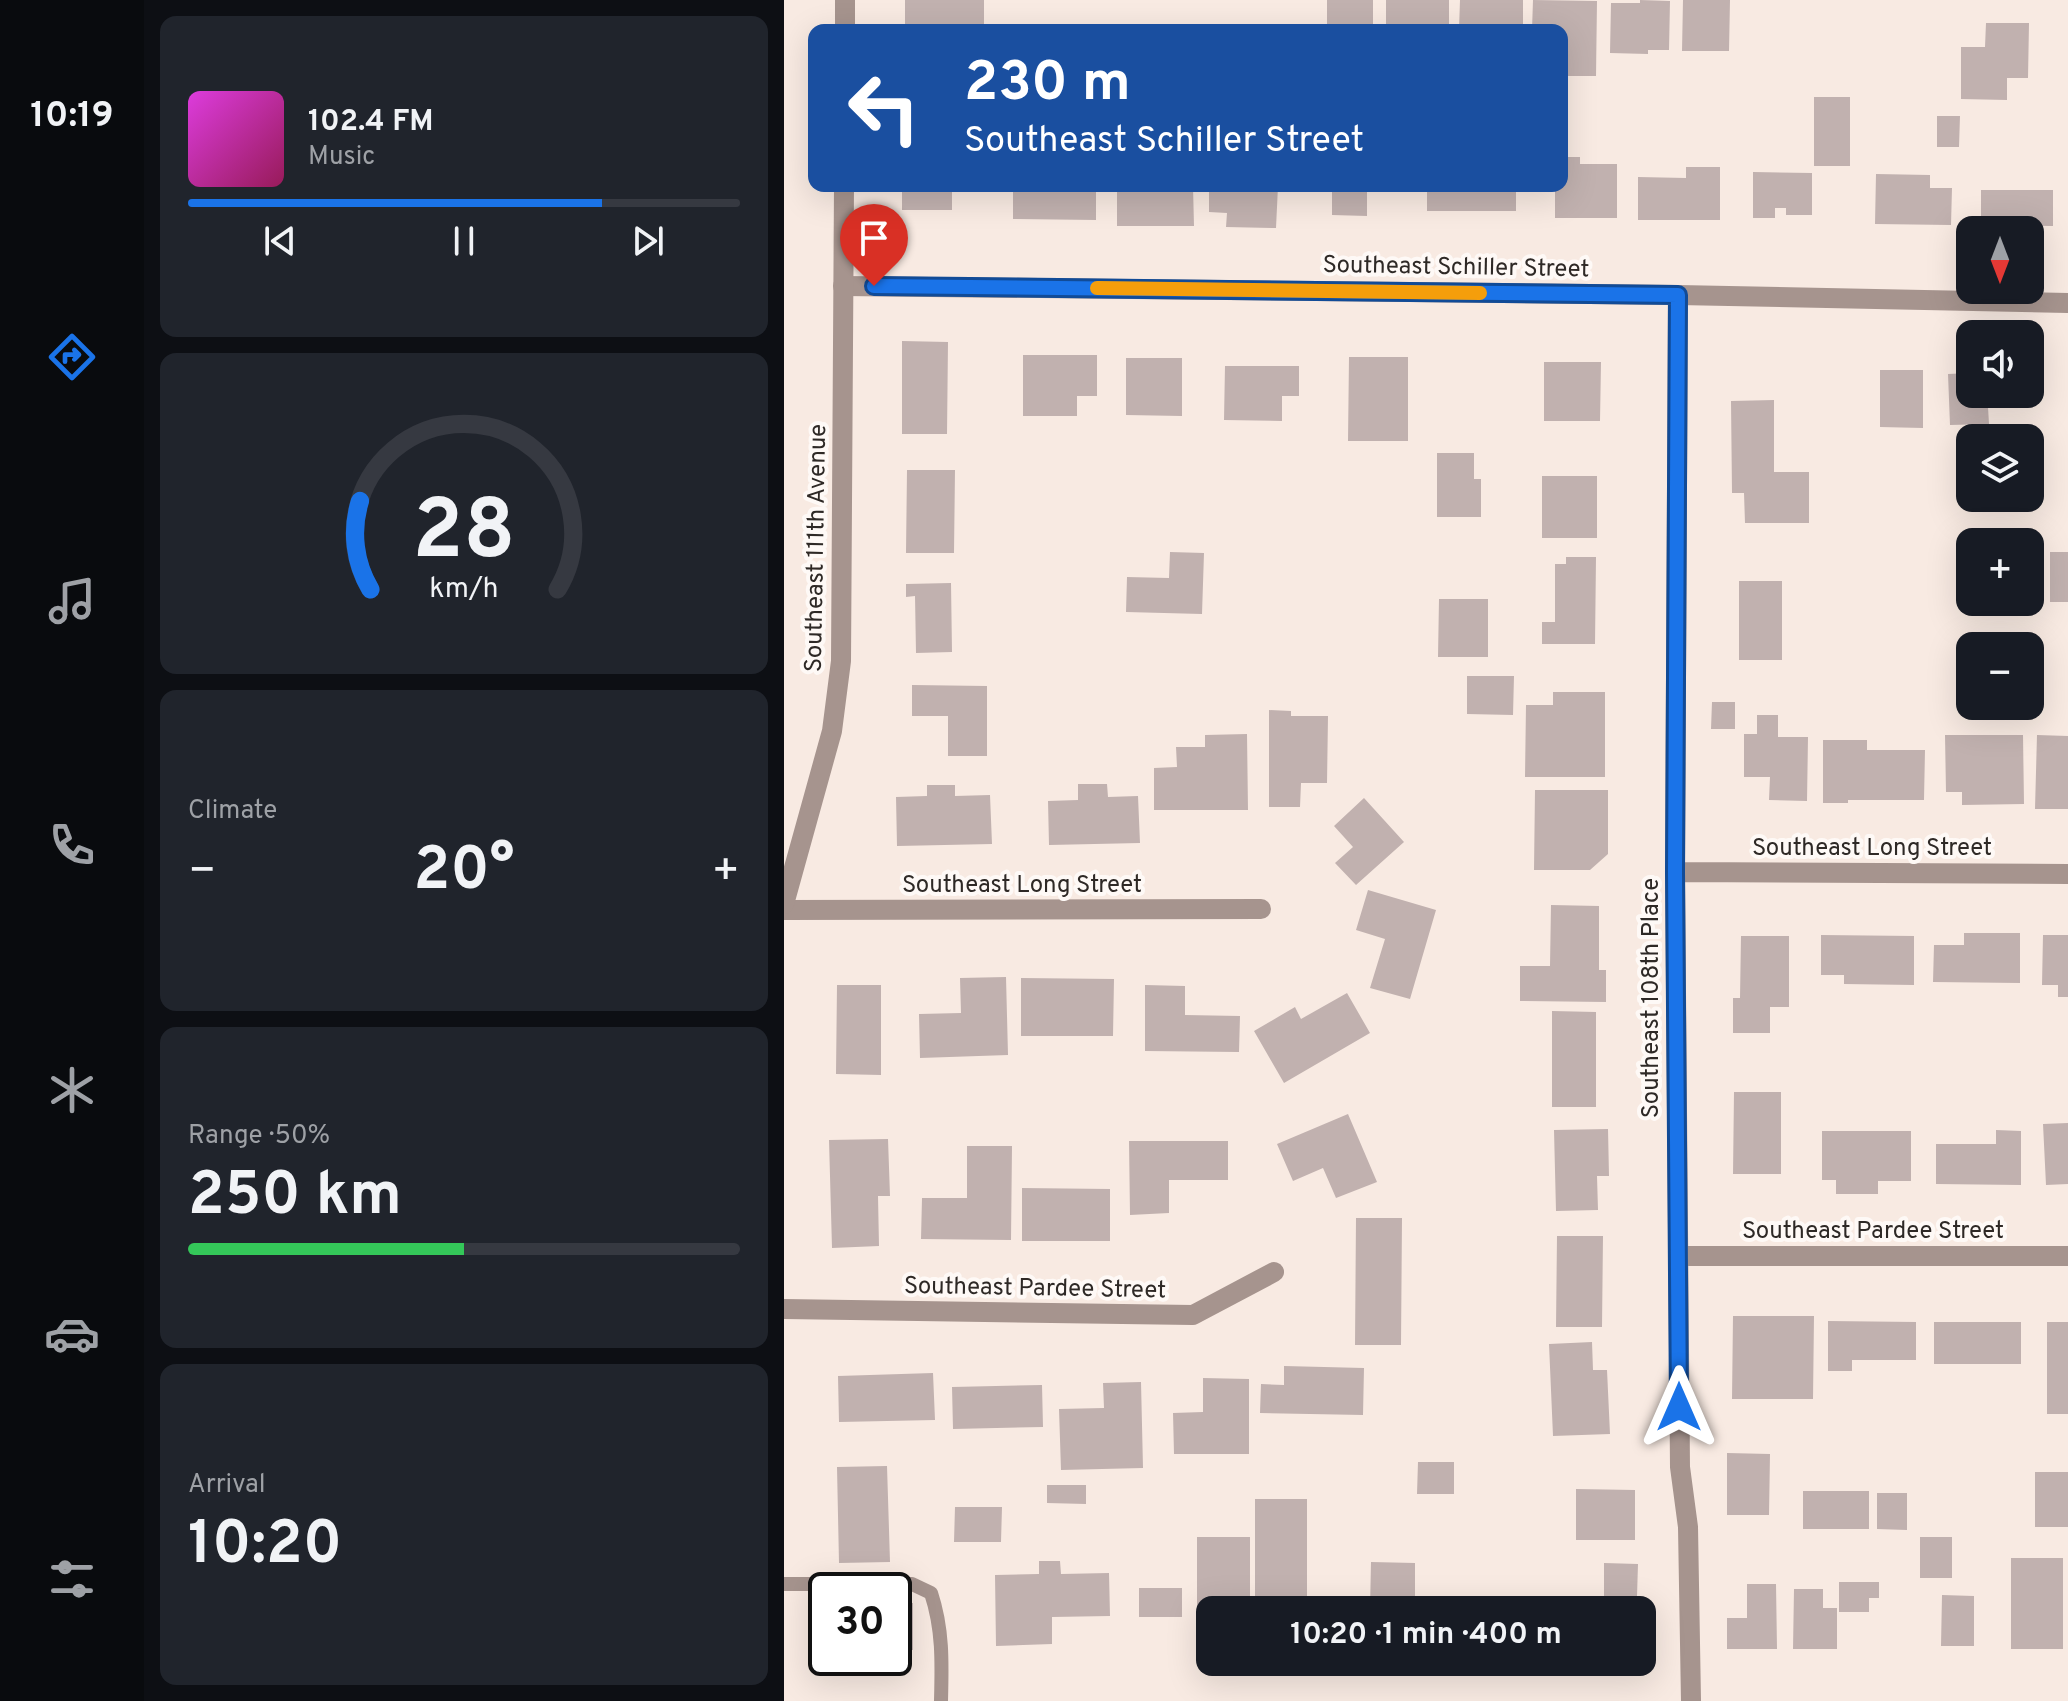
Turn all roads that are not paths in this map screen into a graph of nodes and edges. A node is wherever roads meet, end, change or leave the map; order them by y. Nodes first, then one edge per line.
1 (845, 0) edge
2 (845, 24) edge
3 (844, 192) edge
4 (843, 286) junction
5 (1678, 295) junction
6 (2068, 303) edge
7 (1675, 872) junction
8 (2068, 874) edge
9 (784, 907) edge
10 (1261, 909) dead end
11 (1678, 1256) junction
12 (2068, 1256) edge
13 (1274, 1272) dead end
14 (784, 1309) edge
15 (784, 1584) edge
16 (941, 1701) edge
17 (1691, 1701) edge

1 - 2 street
3 - 4 street, Southeast 111th Avenue
4 - 5 street, Southeast Schiller Street
4 - 9 street, Southeast 111th Avenue
5 - 6 street, Southeast Schiller Street
5 - 7 street, Southeast 108th Place
7 - 8 street, Southeast Long Street
7 - 11 street, Southeast 108th Place
9 - 10 street, Southeast Long Street
11 - 12 street, Southeast Pardee Street
11 - 17 street, Southeast 108th Place
13 - 14 street, Southeast Pardee Street
15 - 16 lane

